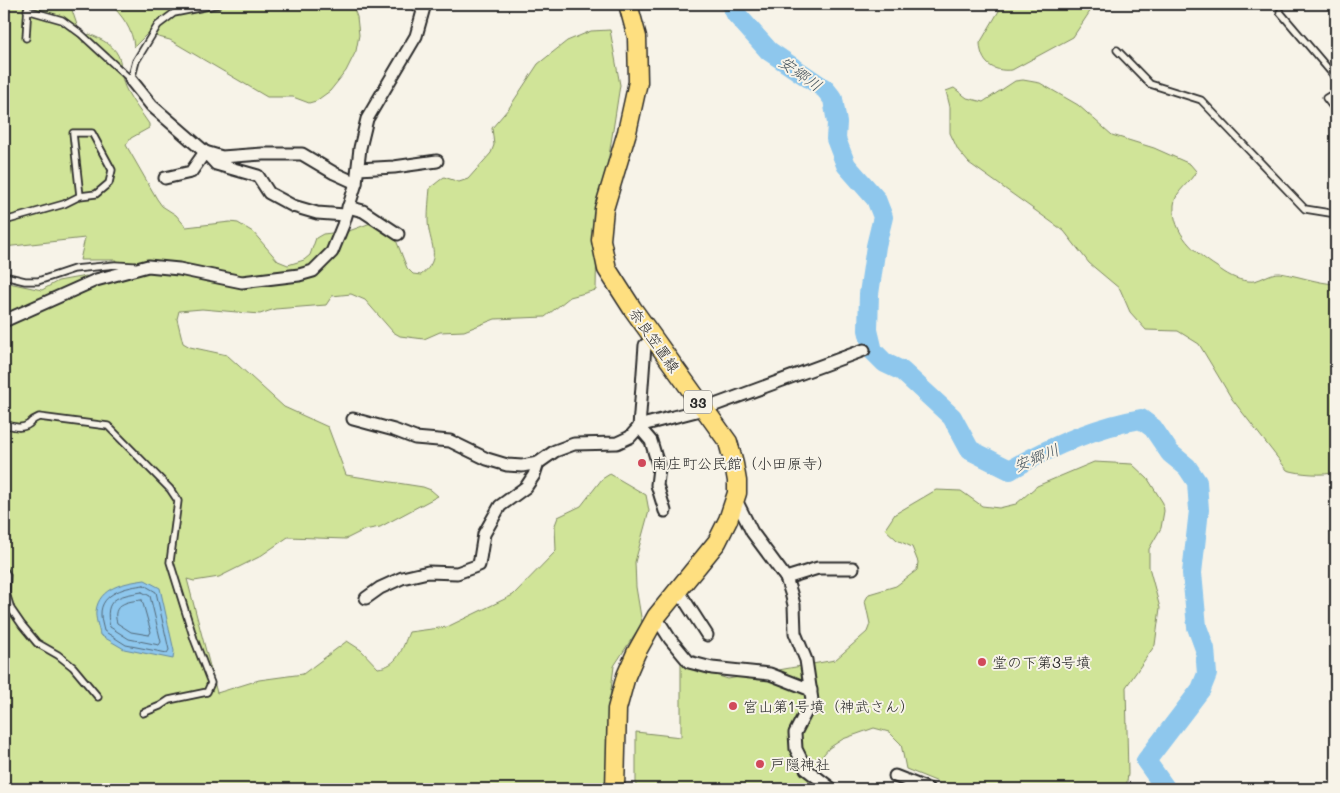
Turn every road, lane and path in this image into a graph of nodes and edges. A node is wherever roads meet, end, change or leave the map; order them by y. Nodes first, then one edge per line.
1 (219, 4) edge
2 (413, 4) edge
3 (628, 4) edge
4 (28, 7) edge
5 (423, 8) edge
6 (1280, 12) dead end
7 (26, 38) dead end
8 (1118, 50) dead end
9 (1336, 78) edge
10 (131, 80) junction
11 (1336, 92) edge
12 (1336, 111) edge
13 (205, 152) junction
14 (437, 161) dead end
15 (358, 169) junction
16 (165, 178) dead end
17 (356, 183) junction
18 (80, 196) junction
19 (347, 211) junction
20 (1336, 214) edge
21 (4, 219) edge
22 (398, 234) dead end
23 (148, 266) junction
24 (4, 276) edge
25 (4, 321) edge
26 (654, 339) junction
27 (864, 350) dead end
28 (704, 409) junction
29 (353, 419) dead end
30 (4, 424) edge
31 (639, 427) junction
32 (538, 463) junction
33 (735, 498) junction
34 (665, 511) dead end
35 (853, 568) dead end
36 (4, 570) edge
37 (786, 578) junction
38 (678, 590) junction
39 (366, 598) dead end
40 (656, 617) junction
41 (707, 635) dead end
42 (811, 690) junction
43 (98, 698) dead end
44 (143, 713) dead end
45 (895, 776) dead end
46 (615, 789) edge
47 (832, 789) edge
48 (928, 789) edge

1 - 10 lane
2 - 5 lane
3 - 26 main road, 奈良笠置線 / 33
4 - 7 lane
4 - 10 lane
5 - 15 street
6 - 9 lane
8 - 20 lane
10 - 13 street
11 - 12 lane
13 - 16 street
13 - 17 street
13 - 19 street
14 - 15 street
15 - 17 street
17 - 19 street
18 - 18 lane
18 - 21 lane
19 - 22 street
19 - 23 street
23 - 24 lane
23 - 25 street
26 - 28 main road, 奈良笠置線 / 33
26 - 31 street
27 - 28 street
28 - 31 street
28 - 33 main road, 奈良笠置線 / 33
29 - 32 street
30 - 44 lane
31 - 32 street
31 - 34 street
32 - 39 street
33 - 37 street
33 - 38 main road, 奈良笠置線 / 33
35 - 37 street
36 - 43 lane
37 - 42 street
38 - 40 main road, 奈良笠置線 / 33
38 - 41 street
40 - 42 street
40 - 46 main road, 奈良笠置線 / 33
42 - 47 street
45 - 48 street

